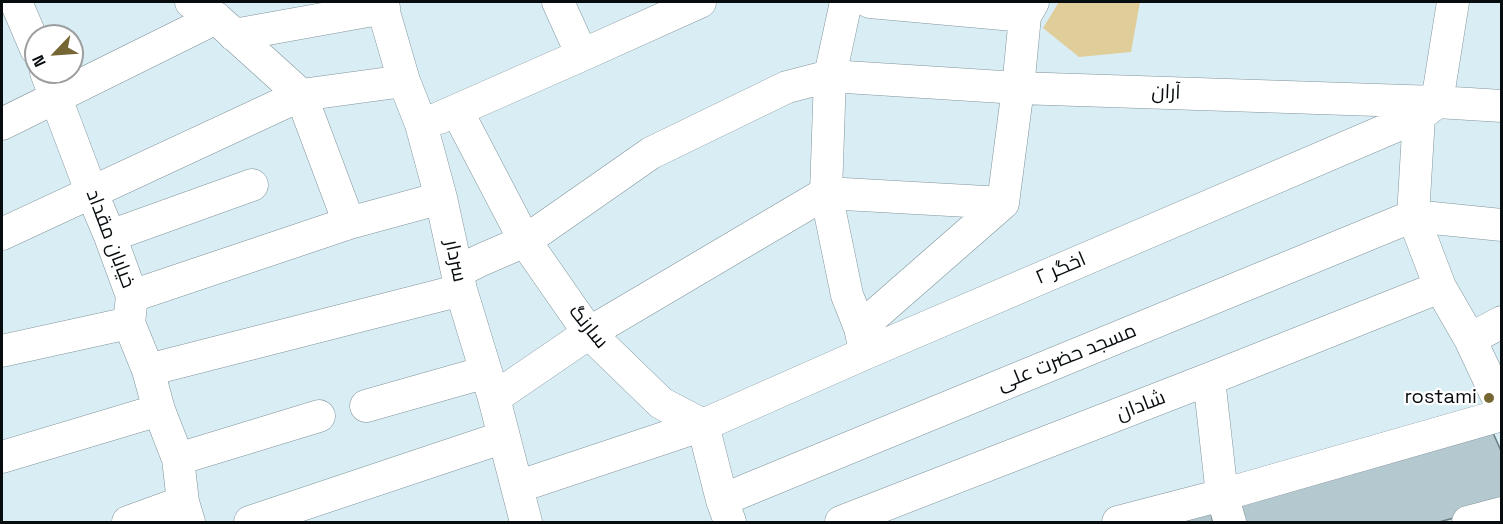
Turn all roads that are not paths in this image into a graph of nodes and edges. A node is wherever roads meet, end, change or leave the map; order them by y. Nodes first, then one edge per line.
1 (16, 2) edge
2 (558, 2) edge
3 (700, 2) edge
4 (846, 2) edge
5 (870, 2) edge
6 (1453, 2) edge
7 (382, 5) edge
8 (1029, 9) edge
9 (214, 18) edge
10 (25, 24) edge
11 (582, 55) junction
12 (84, 71) edge
13 (830, 76) junction
14 (404, 81) junction
15 (51, 84) edge
16 (1018, 88) junction
17 (301, 95) junction
18 (1502, 106) edge
19 (1428, 109) junction
20 (457, 111) junction
21 (2, 124) edge
22 (421, 124) junction
23 (252, 185) dead end
24 (91, 191) junction
25 (826, 193) junction
26 (441, 198) junction
27 (1003, 203) junction
28 (1413, 216) junction
29 (349, 223) junction
30 (1502, 225) edge
31 (2, 234) edge
32 (111, 236) junction
33 (525, 241) junction
34 (459, 281) junction
35 (1440, 287) junction
36 (130, 310) junction
37 (1502, 322) edge
38 (590, 333) junction
39 (1470, 339) junction
40 (863, 340) junction
41 (2, 351) edge
42 (148, 370) junction
43 (1209, 379) junction
44 (490, 385) junction
45 (366, 406) dead end
46 (1502, 406) edge
47 (159, 410) junction
48 (1502, 415) edge
49 (319, 416) dead end
50 (703, 425) junction
51 (504, 437) junction
52 (2, 457) edge
53 (178, 459) junction
54 (517, 487) junction
55 (1226, 509) edge
56 (186, 512) edge
57 (1502, 513) edge
58 (726, 516) edge
59 (520, 521) edge
60 (128, 522) edge
61 (250, 522) edge
62 (841, 522) edge
63 (1118, 522) edge
64 (1467, 522) edge

1 - 10 street
2 - 11 street
3 - 11 street
4 - 13 street
5 - 8 street
6 - 19 street
7 - 9 street
7 - 14 street, سردار
8 - 16 street
9 - 12 street
9 - 17 street
11 - 20 street
13 - 16 street, آران
13 - 25 street
13 - 33 street, آران
14 - 17 street
14 - 22 street, سردار
15 - 21 street
15 - 24 street, خیابان مقداد
16 - 19 street, آران
16 - 27 street
17 - 24 street
17 - 29 street
18 - 19 street, آران
19 - 28 street
19 - 40 street, اخگر ۲
20 - 22 street
20 - 33 street, سارنگ
22 - 26 street, سردار
23 - 32 street
24 - 31 street
24 - 32 street, خیابان مقداد
25 - 27 street
25 - 38 street
25 - 40 street
26 - 29 street
26 - 34 street, سردار
27 - 40 street
28 - 30 street
28 - 35 street
28 - 58 street, مسجد حضرت علی
29 - 36 street
32 - 36 street, خیابان مقداد
33 - 34 street, آران
33 - 38 street, سارنگ
34 - 42 street, آران
34 - 44 street, سردار
35 - 39 street
35 - 43 street, شادان
36 - 41 street
36 - 42 street, خیابان مقداد
37 - 39 street
38 - 44 street
38 - 50 street, سارنگ
39 - 46 street
40 - 50 street, اخگر ۲
42 - 47 street, خیابان مقداد
43 - 55 street
43 - 62 street, شادان
44 - 45 street
44 - 51 street, سردار
47 - 52 street
47 - 53 street, خیابان مقداد
48 - 55 street
49 - 53 street
50 - 54 street, اخگر ۲
50 - 58 street
51 - 54 street, سردار
51 - 61 street
53 - 56 street, خیابان مقداد
54 - 59 street, سردار
55 - 63 street
56 - 60 street
57 - 64 street

